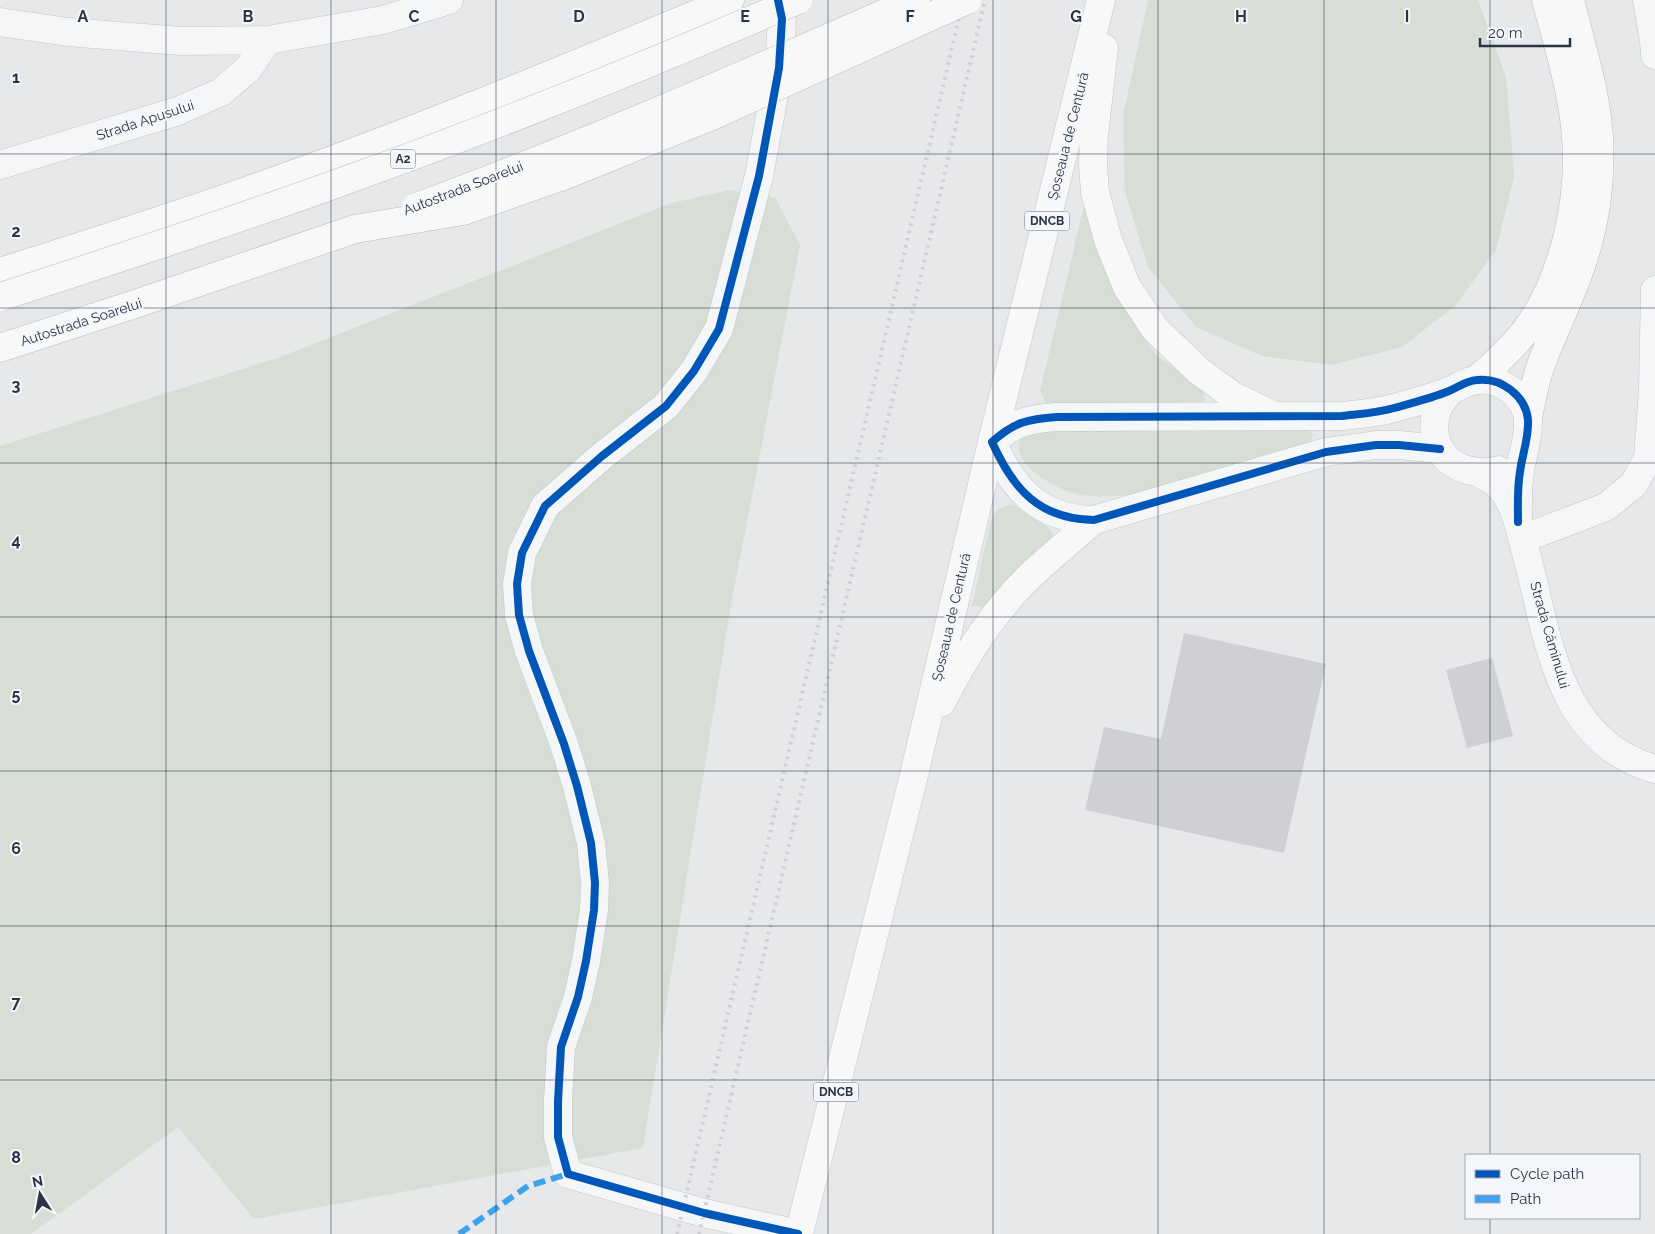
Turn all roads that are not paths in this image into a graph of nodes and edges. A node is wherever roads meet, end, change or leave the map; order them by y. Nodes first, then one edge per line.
1 (449, 0) edge
2 (730, 0) edge
3 (778, 0) edge
4 (798, 0) edge
5 (915, 0) edge
6 (967, 0) edge
7 (1101, 0) edge
8 (1106, 0) edge
9 (1546, 0) edge
10 (1570, 0) edge
11 (1648, 0) edge
12 (0, 22) edge
13 (268, 40) junction
14 (1655, 55) edge
15 (0, 165) edge
16 (355, 229) junction
17 (0, 272) edge
18 (1655, 290) edge
19 (0, 297) edge
20 (0, 348) edge
21 (1477, 380) junction
22 (1450, 391) junction
23 (1275, 416) junction
24 (1526, 430) junction
25 (992, 442) junction
26 (1440, 449) junction
27 (1481, 474) junction
28 (1094, 520) junction
29 (1520, 530) junction
30 (922, 740) junction
31 (1655, 769) edge
32 (799, 1234) edge

1 - 13 street
2 - 17 main road
3 - 32 street
4 - 19 main road, A2, bridge
5 - 16 main road, Autostrada Soarelui, bridge
6 - 16 main road, bridge
7 - 25 main road, Șoseaua de Centură / DNCB
8 - 23 main road
9 - 21 main road
10 - 24 main road
11 - 14 street
12 - 13 street
13 - 15 street, Strada Apusului
16 - 20 main road, Autostrada Soarelui
18 - 29 street
21 - 22 street
21 - 24 street
22 - 23 street
22 - 26 street
23 - 25 street
24 - 27 street
24 - 29 street
25 - 28 street
25 - 30 main road, Șoseaua de Centură / DNCB
26 - 27 street
26 - 28 street
27 - 29 street, Strada Căminului
28 - 30 main road
29 - 31 street, Strada Căminului
30 - 32 main road, Șoseaua de Centură / DNCB

